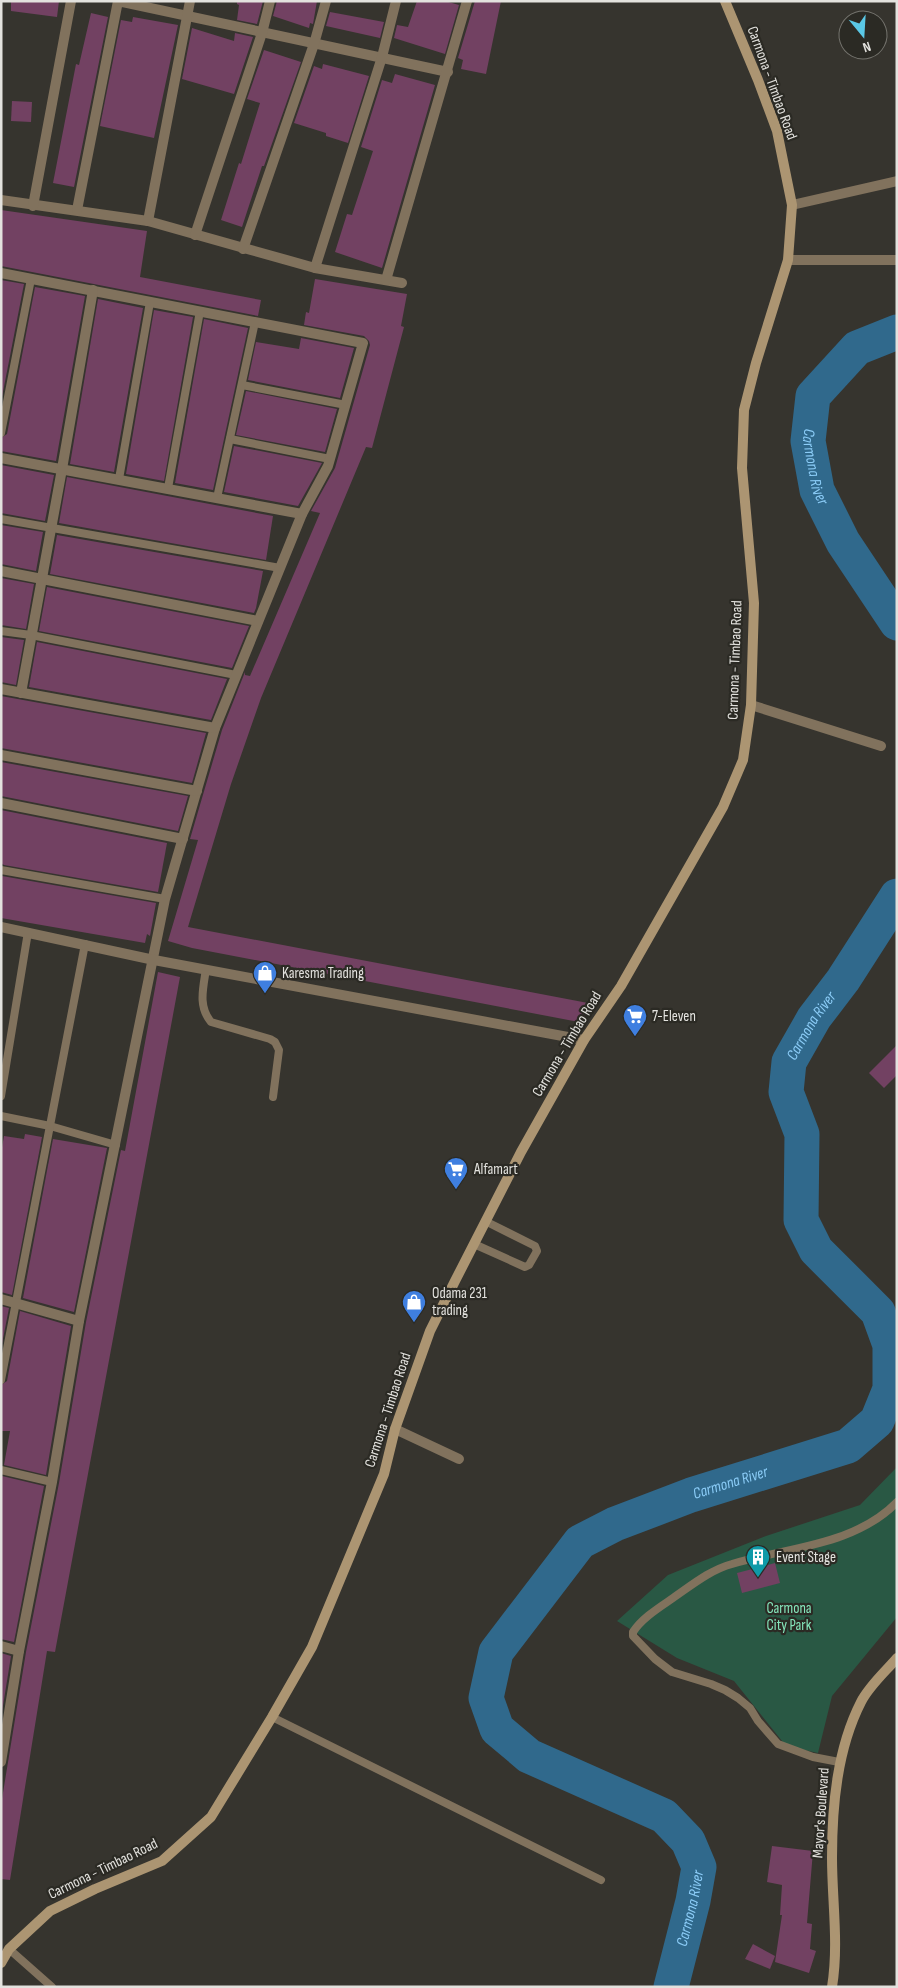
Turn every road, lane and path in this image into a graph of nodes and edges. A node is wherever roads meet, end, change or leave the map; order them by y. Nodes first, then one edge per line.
1 (70, 1) edge
2 (190, 1) edge
3 (270, 1) edge
4 (326, 1) edge
5 (396, 1) edge
6 (467, 1) edge
7 (725, 1) edge
8 (186, 16) junction
9 (262, 33) junction
10 (314, 44) junction
11 (382, 56) junction
12 (448, 72) junction
13 (897, 181) edge
14 (1, 200) edge
15 (792, 205) junction
16 (33, 206) junction
17 (77, 210) junction
18 (148, 221) junction
19 (195, 235) junction
20 (243, 249) junction
21 (788, 260) junction
22 (897, 260) edge
23 (316, 268) junction
24 (1, 273) edge
25 (31, 279) junction
26 (386, 280) junction
27 (402, 283) dead end
28 (93, 290) junction
29 (150, 302) junction
30 (200, 311) junction
31 (255, 322) junction
32 (242, 385) junction
33 (346, 405) junction
34 (1, 433) edge
35 (230, 439) junction
36 (1, 458) edge
37 (330, 459) junction
38 (62, 469) junction
39 (119, 479) junction
40 (168, 488) junction
41 (218, 498) junction
42 (302, 514) junction
43 (1, 519) edge
44 (51, 528) junction
45 (280, 568) junction
46 (1, 571) edge
47 (42, 578) junction
48 (258, 621) junction
49 (1, 631) edge
50 (31, 635) junction
51 (236, 675) junction
52 (1, 689) edge
53 (21, 693) junction
54 (751, 705) junction
55 (215, 728) junction
56 (881, 746) dead end
57 (1, 755) edge
58 (197, 791) junction
59 (1, 803) edge
60 (182, 839) junction
61 (1, 870) edge
62 (165, 900) junction
63 (1, 927) edge
64 (28, 932) junction
65 (85, 944) junction
66 (154, 960) junction
67 (206, 969) junction
68 (584, 1040) junction
69 (1, 1096) edge
70 (273, 1097) dead end
71 (1, 1116) edge
72 (50, 1126) junction
73 (116, 1145) junction
74 (486, 1221) junction
75 (474, 1244) junction
76 (1, 1299) edge
77 (15, 1302) junction
78 (79, 1321) junction
79 (1, 1380) edge
80 (395, 1429) junction
81 (459, 1459) dead end
82 (1, 1470) edge
83 (52, 1482) junction
84 (897, 1502) edge
85 (1, 1646) edge
86 (19, 1651) junction
87 (897, 1658) edge
88 (272, 1717) junction
89 (1, 1762) edge
90 (840, 1762) junction
91 (601, 1880) dead end
92 (9, 1949) junction
93 (1, 1963) edge
94 (52, 1987) edge
95 (832, 1987) edge

1 - 16 street
2 - 8 street
3 - 9 street
4 - 10 street
5 - 11 street
6 - 12 street
7 - 15 main road, Carmona - Timbao Road
8 - 9 street
8 - 17 street
8 - 18 street
9 - 10 street
9 - 19 street
10 - 11 street
10 - 20 street
11 - 12 street
11 - 23 street
12 - 26 street
13 - 15 street
14 - 16 street
15 - 21 main road, Carmona - Timbao Road
16 - 17 street
17 - 18 street
18 - 19 street
19 - 20 street
20 - 23 street
21 - 22 street
21 - 54 main road, Carmona - Timbao Road
23 - 26 street
24 - 25 street
25 - 28 street
25 - 34 lane
26 - 27 street
28 - 29 street
28 - 38 street
29 - 30 street
29 - 39 lane
30 - 31 street
30 - 40 lane
31 - 32 lane
31 - 33 street
32 - 33 lane
32 - 35 lane
33 - 37 street
35 - 37 lane
35 - 41 lane
36 - 38 street
37 - 42 street
38 - 39 street
38 - 44 street
39 - 40 street
40 - 41 street
41 - 42 street
42 - 45 street
43 - 44 lane
44 - 45 lane
44 - 47 street
45 - 48 street
46 - 47 street
47 - 48 street
47 - 50 street
48 - 51 street
49 - 50 lane
50 - 51 lane
50 - 53 street
51 - 55 street
52 - 53 street
53 - 55 street
54 - 56 street
54 - 68 main road, Carmona - Timbao Road
55 - 58 street
57 - 58 street
58 - 60 street
59 - 60 street
60 - 62 street
61 - 62 lane
62 - 66 street
63 - 64 street
64 - 65 street
64 - 69 lane
65 - 66 street
65 - 72 lane
66 - 67 street
66 - 73 street
67 - 68 street
67 - 70 lane
68 - 74 main road, Carmona - Timbao Road
71 - 72 lane
72 - 73 lane
72 - 77 lane
73 - 78 street
74 - 75 main road, Carmona - Timbao Road
74 - 75 lane
75 - 80 main road, Carmona - Timbao Road
76 - 77 street
77 - 78 street
77 - 79 lane
78 - 83 street
80 - 81 street
80 - 88 main road, Carmona - Timbao Road
82 - 83 lane
83 - 86 street
84 - 90 lane
85 - 86 street
86 - 89 street
87 - 90 main road, Mayor's Boulevard
88 - 91 lane
88 - 92 main road, Carmona - Timbao Road
90 - 95 main road, Mayor's Boulevard
92 - 93 main road, Carmona - Timbao Road
92 - 94 lane

